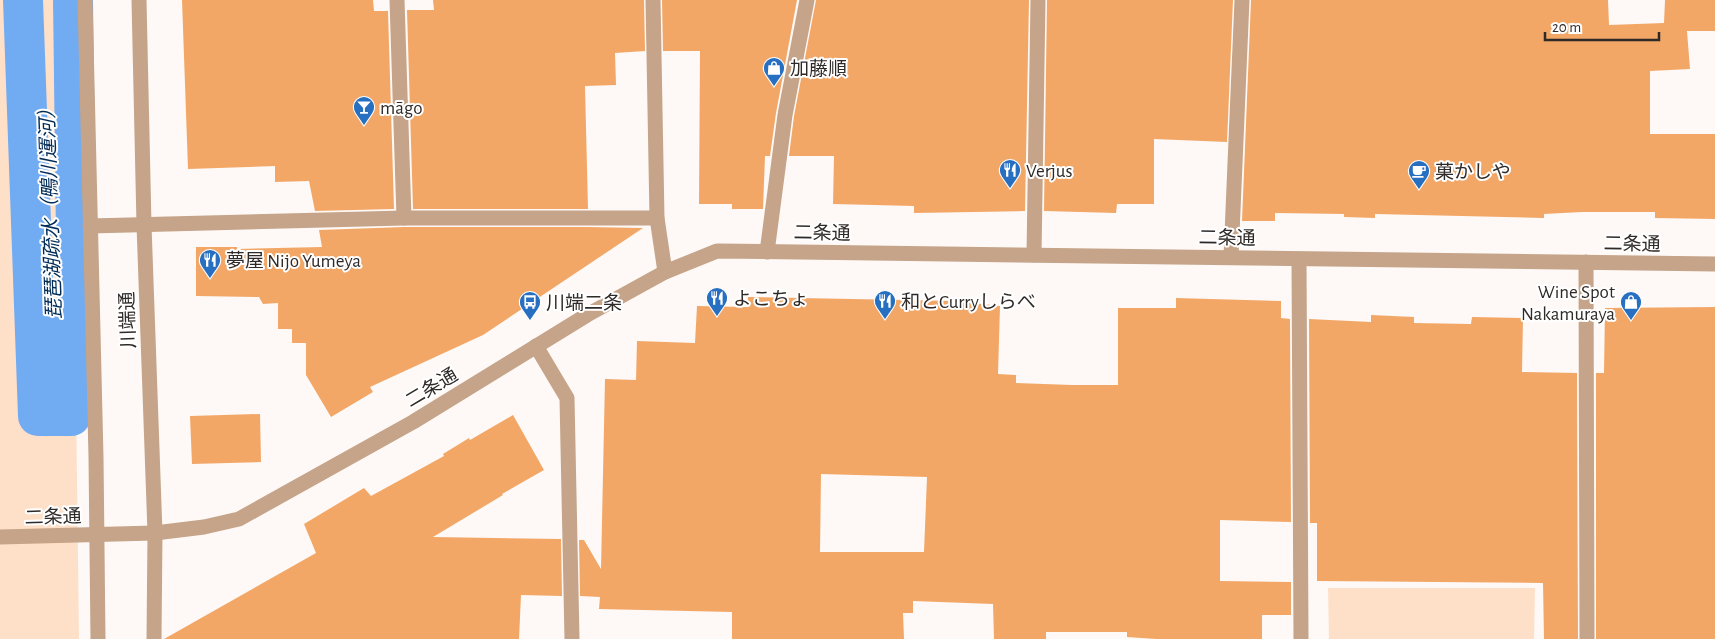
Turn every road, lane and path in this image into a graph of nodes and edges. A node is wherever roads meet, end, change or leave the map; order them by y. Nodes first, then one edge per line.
1 (85, 0) edge
2 (139, 0) edge
3 (396, 0) edge
4 (653, 0) edge
5 (807, 0) edge
6 (1038, 0) edge
7 (1242, 0) edge
8 (404, 218) junction
9 (657, 218) junction
10 (144, 225) junction
11 (90, 226) junction
12 (767, 252) junction
13 (1034, 255) junction
14 (1231, 257) junction
15 (1299, 258) junction
16 (1586, 262) junction
17 (1715, 264) edge
18 (665, 272) junction
19 (536, 346) junction
20 (155, 533) junction
21 (98, 535) junction
22 (0, 537) edge
23 (98, 639) edge
24 (154, 639) edge
25 (572, 639) edge
26 (1301, 639) edge
27 (1587, 639) edge

1 - 11 street, 川端通
2 - 10 street, 川端通
3 - 8 street
4 - 9 street
5 - 12 street
6 - 13 street
7 - 14 street
8 - 9 street
8 - 10 street
9 - 18 street
10 - 11 street
10 - 20 street, 川端通
11 - 21 street, 川端通
12 - 13 street, 二条通
12 - 18 street, 二条通
13 - 14 street, 二条通
14 - 15 street, 二条通
15 - 16 street, 二条通
15 - 26 street
16 - 17 street, 二条通
16 - 27 street
18 - 19 street, 二条通
19 - 20 street, 二条通
19 - 25 street
20 - 21 street, 二条通
20 - 24 street, 川端通
21 - 22 street, 二条通
21 - 23 street, 川端通

